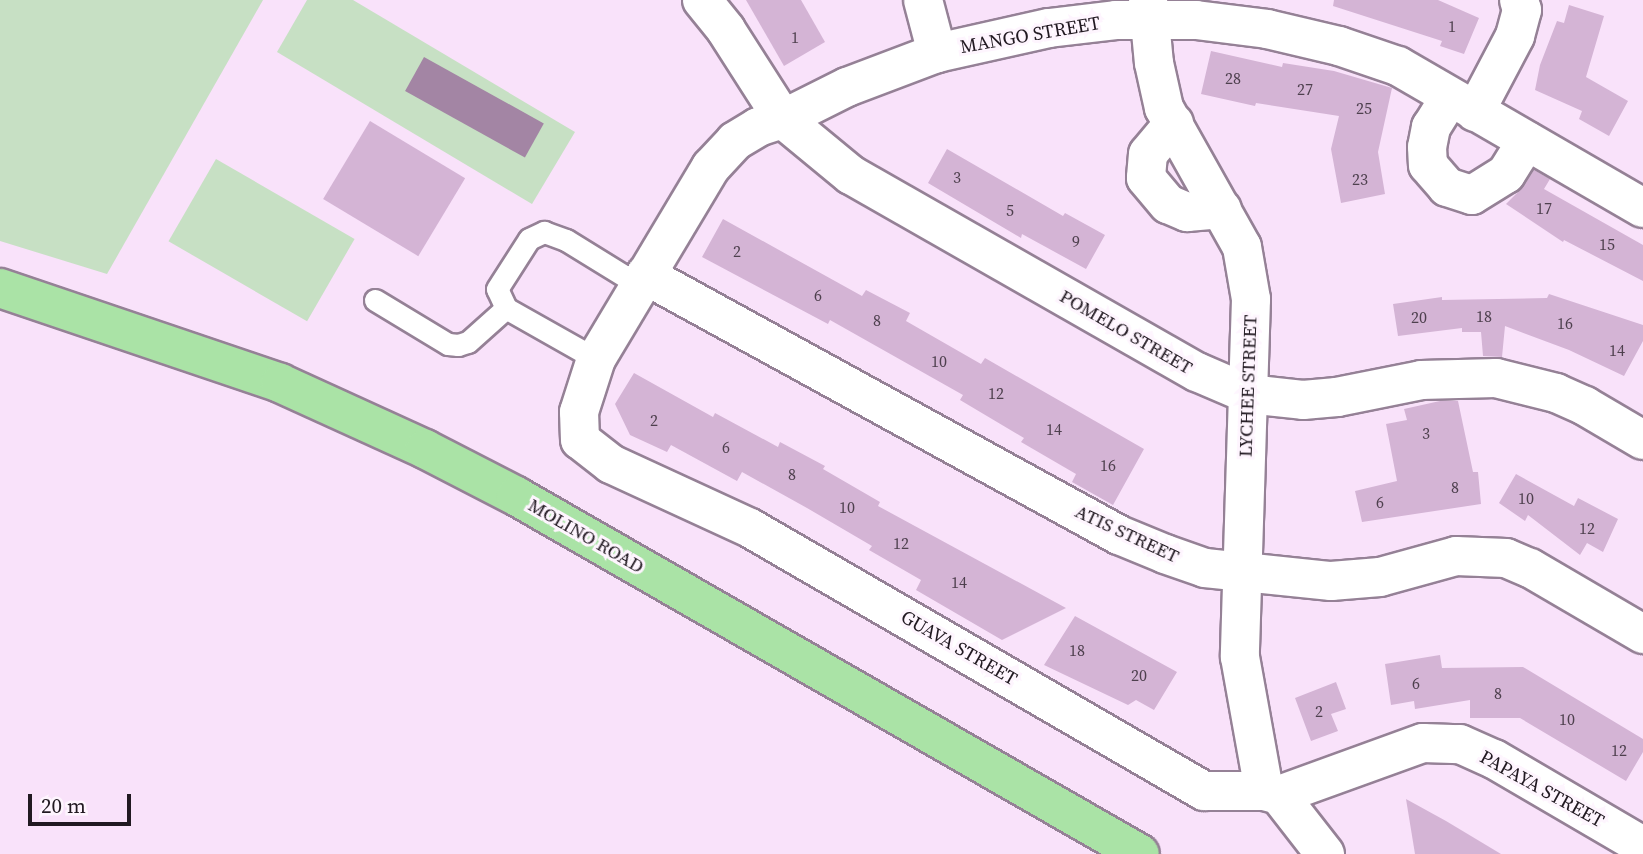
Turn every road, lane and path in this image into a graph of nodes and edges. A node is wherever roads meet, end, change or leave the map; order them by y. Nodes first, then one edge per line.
1 (702, 0) edge
2 (923, 0) edge
3 (1519, 0) edge
4 (1149, 10) edge
5 (937, 53) junction
6 (1463, 104) junction
7 (782, 119) junction
8 (1174, 123) junction
9 (1527, 141) junction
10 (1643, 208) edge
11 (1222, 209) junction
12 (642, 280) junction
13 (0, 288) edge
14 (375, 300) dead end
15 (506, 308) junction
16 (596, 359) junction
17 (1248, 394) junction
18 (580, 440) joint
19 (1643, 440) edge
20 (1241, 574) junction
21 (1643, 634) edge
22 (1271, 793) junction
23 (1643, 846) edge
24 (1140, 854) edge
25 (1325, 854) edge

1 - 7 street, POMELO STREET
2 - 5 street
3 - 6 street
4 - 5 street, MANGO STREET
4 - 6 street, MANGO STREET
4 - 8 street, LYCHEE STREET
5 - 7 street, MANGO STREET
6 - 9 street, MANGO STREET
6 - 9 street
7 - 12 street, MANGO STREET
7 - 17 street, POMELO STREET
8 - 11 street, LYCHEE STREET
8 - 11 street
9 - 10 street, MANGO STREET
11 - 17 street, LYCHEE STREET
12 - 15 lane
12 - 16 street, MANGO STREET
12 - 20 street, ATIS STREET
13 - 24 main road, MOLINO ROAD
14 - 15 lane
15 - 16 lane
16 - 18 street, MANGO STREET
17 - 19 street, POMELO STREET
17 - 20 street, LYCHEE STREET
18 - 22 street, GUAVA STREET
20 - 21 street, ATIS STREET
20 - 22 street, LYCHEE STREET
22 - 23 street, PAPAYA STREET
22 - 25 street

